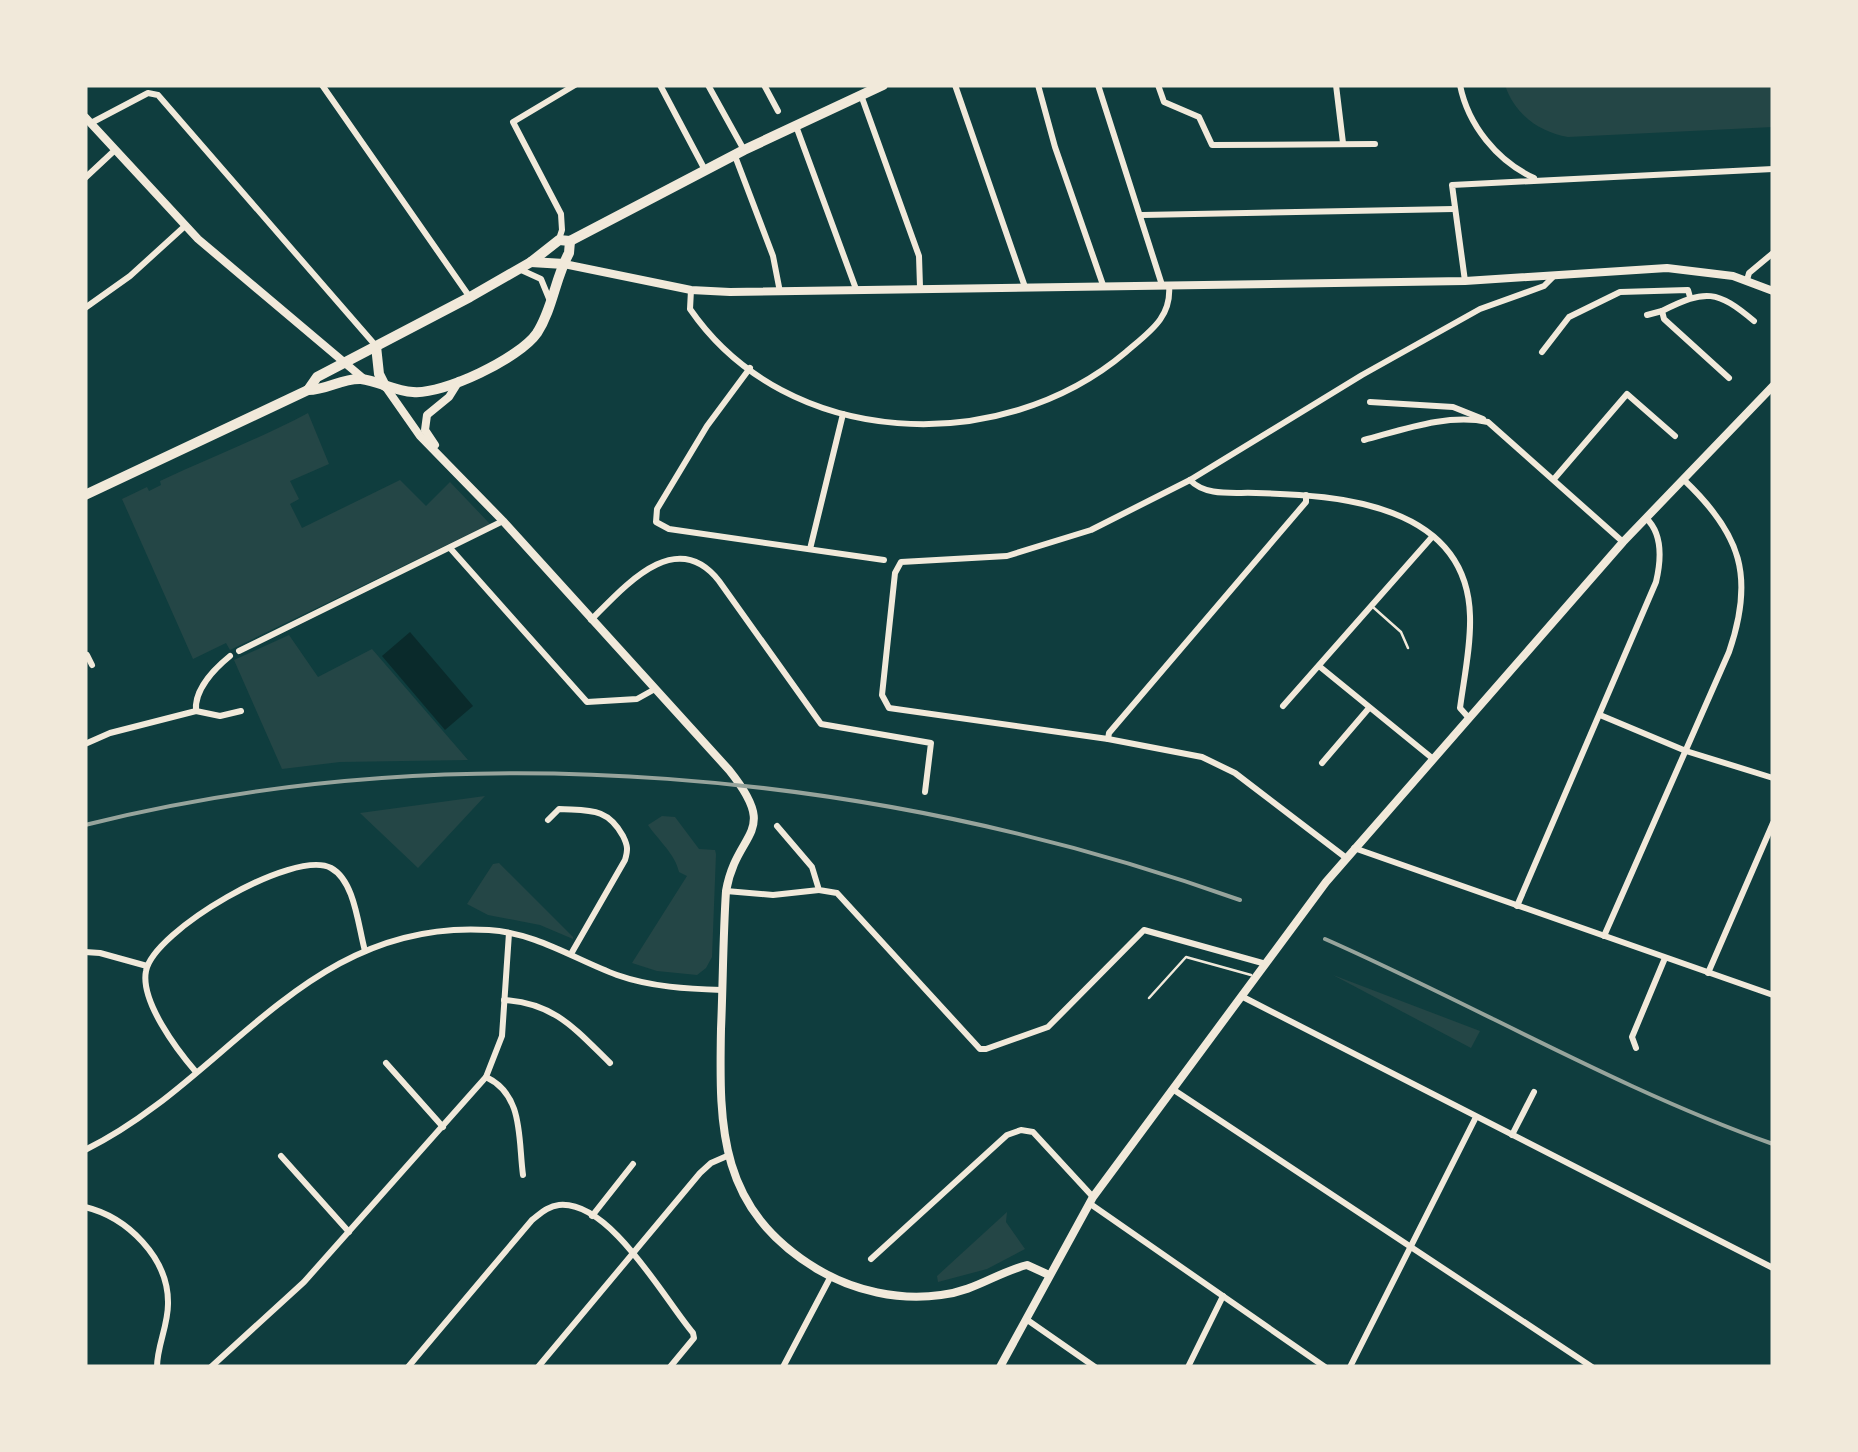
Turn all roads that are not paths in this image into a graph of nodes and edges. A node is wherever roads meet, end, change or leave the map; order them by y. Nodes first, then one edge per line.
1 (322, 85) edge
2 (576, 85) edge
3 (660, 85) edge
4 (708, 85) edge
5 (764, 85) edge
6 (883, 85) edge
7 (955, 85) edge
8 (1038, 85) edge
9 (1098, 85) edge
10 (1158, 85) edge
11 (1336, 85) edge
12 (1460, 85) edge
13 (865, 91) edge
14 (778, 111) dead end
15 (88, 120) edge
16 (796, 125) junction
17 (1342, 144) junction
18 (1375, 144) dead end
19 (116, 150) junction
20 (739, 152) junction
21 (1773, 169) edge
22 (705, 170) junction
23 (85, 178) edge
24 (1540, 180) junction
25 (1454, 208) junction
26 (1142, 215) junction
27 (184, 226) junction
28 (564, 241) junction
29 (1773, 253) edge
30 (531, 262) junction
31 (564, 264) junction
32 (518, 269) junction
33 (1691, 269) junction
34 (1554, 276) junction
35 (1747, 280) junction
36 (1465, 281) junction
37 (1102, 285) junction
38 (1165, 285) junction
39 (1025, 286) junction
40 (920, 287) junction
41 (856, 289) junction
42 (691, 290) junction
43 (1773, 291) edge
44 (780, 292) junction
45 (1689, 294) junction
46 (470, 297) junction
47 (551, 302) junction
48 (85, 308) edge
49 (1662, 311) junction
50 (1648, 315) dead end
51 (1754, 321) dead end
52 (376, 346) junction
53 (1542, 352) dead end
54 (347, 362) junction
55 (750, 368) junction
56 (1728, 378) dead end
57 (364, 379) junction
58 (459, 381) junction
59 (386, 386) junction
60 (1773, 386) edge
61 (308, 390) junction
62 (1370, 402) dead end
63 (843, 414) junction
64 (1488, 422) junction
65 (1662, 438) dead end
66 (1364, 440) dead end
67 (445, 462) junction
68 (1554, 479) junction
69 (1190, 480) junction
70 (1684, 480) junction
71 (85, 495) edge
72 (1306, 495) junction
73 (1646, 518) junction
74 (503, 521) junction
75 (1432, 537) junction
76 (1623, 542) junction
77 (450, 548) junction
78 (810, 549) junction
79 (884, 560) dead end
80 (1371, 606) junction
81 (591, 620) junction
82 (1408, 648) dead end
83 (239, 650) dead end
84 (87, 655) edge
85 (230, 656) dead end
86 (92, 665) dead end
87 (1319, 666) junction
88 (655, 689) junction
89 (1283, 706) dead end
90 (1370, 708) junction
91 (196, 711) junction
92 (241, 711) dead end
93 (1600, 715) junction
94 (1468, 717) junction
95 (1108, 739) junction
96 (85, 744) edge
97 (1686, 750) junction
98 (1432, 758) junction
99 (1322, 763) dead end
100 (1773, 778) edge
101 (925, 792) dead end
102 (548, 820) dead end
103 (1773, 823) edge
104 (777, 826) dead end
105 (1354, 848) junction
106 (1345, 857) junction
107 (819, 890) junction
108 (726, 891) junction
109 (1517, 906) junction
110 (509, 932) junction
111 (1604, 936) junction
112 (365, 951) junction
113 (85, 952) edge
114 (572, 954) junction
115 (1665, 958) junction
116 (1267, 964) junction
117 (147, 966) junction
118 (1708, 973) junction
119 (1256, 979) junction
120 (722, 990) junction
121 (1773, 995) edge
122 (1243, 997) junction
123 (1148, 998) dead end
124 (504, 1000) junction
125 (1636, 1048) dead end
126 (386, 1063) dead end
127 (610, 1063) dead end
128 (196, 1072) junction
129 (486, 1077) junction
130 (1174, 1090) junction
131 (1534, 1092) dead end
132 (1476, 1118) junction
133 (443, 1126) junction
134 (1512, 1136) junction
135 (85, 1150) edge
136 (282, 1156) dead end
137 (727, 1156) junction
138 (633, 1164) dead end
139 (522, 1175) dead end
140 (1091, 1200) junction
141 (85, 1207) edge
142 (592, 1216) junction
143 (349, 1232) junction
144 (1411, 1247) junction
145 (633, 1254) junction
146 (871, 1259) dead end
147 (1773, 1268) edge
148 (1049, 1275) junction
149 (831, 1276) junction
150 (1223, 1296) junction
151 (1026, 1319) junction
152 (158, 1367) edge
153 (210, 1367) edge
154 (408, 1367) edge
155 (538, 1367) edge
156 (670, 1367) edge
157 (783, 1367) edge
158 (1000, 1367) edge
159 (1095, 1367) edge
160 (1188, 1367) edge
161 (1324, 1367) edge
162 (1350, 1367) edge
163 (1592, 1367) edge

1 - 46 street
2 - 28 street
3 - 22 street
4 - 20 street
5 - 14 street
6 - 13 main road
7 - 39 street
8 - 37 street
9 - 26 street
10 - 17 street
11 - 17 street
12 - 24 street
13 - 16 main road
13 - 40 street
15 - 19 street
15 - 52 street
16 - 20 main road
16 - 41 street
17 - 18 street
19 - 23 street
19 - 27 street
20 - 22 main road
20 - 44 street
21 - 24 street
22 - 28 main road
24 - 25 street
25 - 26 street
25 - 36 street
26 - 38 street
27 - 48 street
27 - 54 street
28 - 30 main road
28 - 31 main road
29 - 35 street
30 - 31 main road
30 - 32 main road
31 - 42 street
31 - 47 main road
32 - 46 main road
32 - 47 street
33 - 34 street
33 - 35 street
33 - 45 street
34 - 36 street
34 - 69 street
35 - 43 street
36 - 38 street
37 - 38 street
37 - 39 street
38 - 63 street
39 - 40 street
40 - 41 street
41 - 44 street
42 - 44 street
42 - 55 street
45 - 49 street
45 - 51 street
45 - 53 street
46 - 52 main road
47 - 58 main road
49 - 50 street
49 - 56 street
52 - 54 main road
52 - 59 main road
54 - 57 street
54 - 61 main road
55 - 63 street
55 - 78 street
57 - 59 main road
57 - 61 main road
58 - 59 main road
58 - 67 street
59 - 67 street
60 - 70 street
61 - 71 main road
62 - 64 street
63 - 78 street
64 - 66 street
64 - 68 street
65 - 68 street
67 - 74 street
68 - 76 street
69 - 72 street
69 - 95 street
70 - 73 street
70 - 97 street
72 - 75 street
72 - 95 street
73 - 76 street
73 - 93 street
74 - 77 street
74 - 81 street
75 - 80 street
75 - 94 street
76 - 94 street
77 - 83 street
77 - 88 street
78 - 79 street
80 - 82 lane
80 - 87 street
81 - 88 street
81 - 101 street
84 - 86 street
85 - 91 street
87 - 89 street
87 - 90 street
88 - 108 street
90 - 98 street
90 - 99 street
91 - 92 street
91 - 96 street
93 - 97 street
93 - 109 street
94 - 98 street
95 - 106 street
97 - 100 street
97 - 111 street
98 - 105 street
102 - 114 street
103 - 118 street
104 - 107 street
105 - 106 street
105 - 109 street
106 - 116 street
107 - 108 street
107 - 116 street
108 - 120 street
109 - 111 street
110 - 112 street
110 - 114 street
110 - 124 street
111 - 115 street
112 - 117 street
112 - 128 street
113 - 117 street
114 - 120 street
115 - 118 street
115 - 125 street
116 - 119 street
117 - 128 street
118 - 121 street
119 - 122 street
119 - 123 lane
120 - 137 street
122 - 130 street
122 - 132 street
124 - 127 street
124 - 129 street
126 - 133 street
128 - 135 street
129 - 133 street
129 - 139 street
130 - 140 street
130 - 144 street
131 - 134 street
132 - 134 street
132 - 144 street
133 - 143 street
134 - 147 street
136 - 143 street
137 - 145 street
137 - 149 street
138 - 142 street
140 - 146 street
140 - 148 street
140 - 150 street
141 - 152 street
142 - 145 street
142 - 154 street
143 - 153 street
144 - 162 street
144 - 163 street
145 - 155 street
145 - 156 street
148 - 149 street
148 - 151 street
149 - 157 street
150 - 160 street
150 - 161 street
151 - 158 street
151 - 159 street

